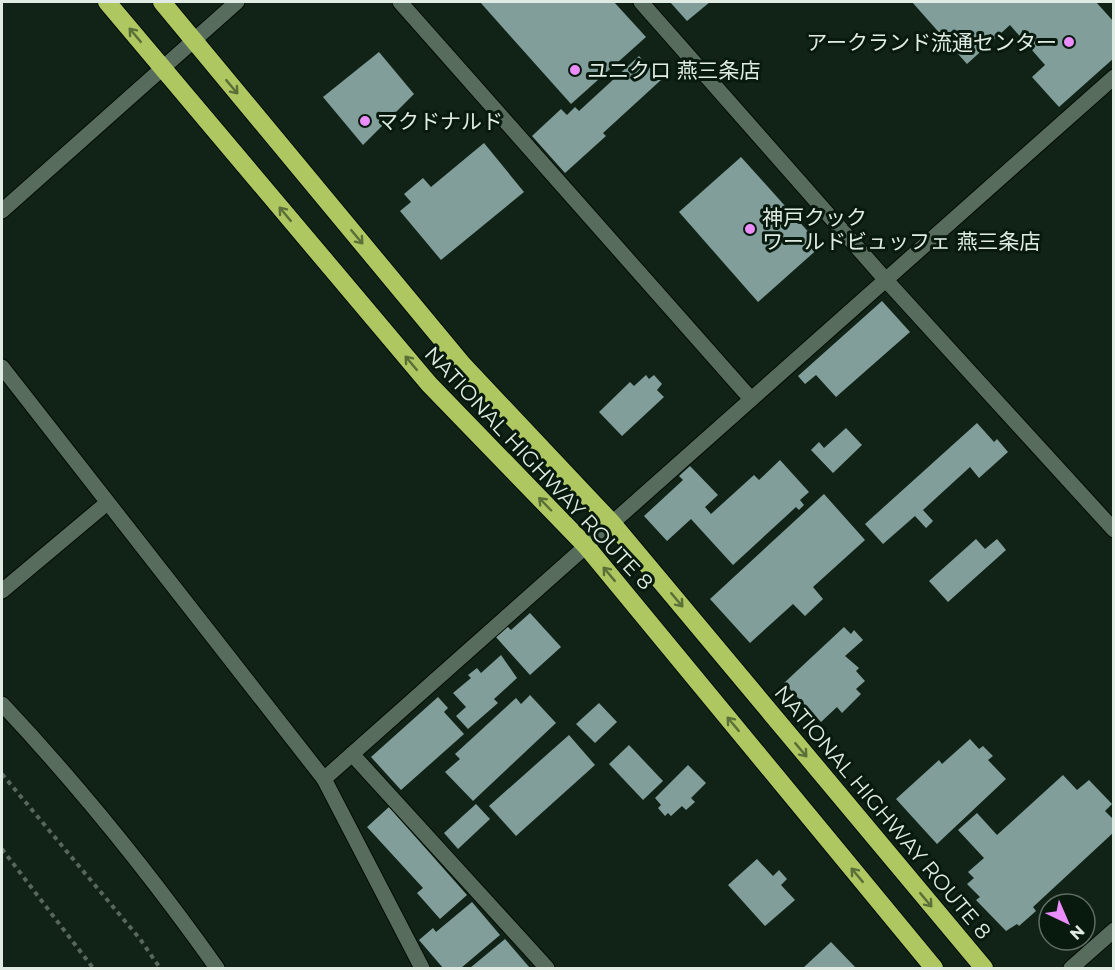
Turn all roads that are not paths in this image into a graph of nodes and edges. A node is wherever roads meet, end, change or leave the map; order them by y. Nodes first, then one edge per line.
1 (107, 2) edge
2 (162, 2) edge
3 (237, 2) edge
4 (400, 2) edge
5 (641, 2) edge
6 (195, 42) junction
7 (164, 69) junction
8 (1113, 77) edge
9 (2, 211) edge
10 (885, 279) junction
11 (2, 367) edge
12 (751, 399) junction
13 (107, 502) junction
14 (612, 523) junction
15 (1113, 530) edge
16 (586, 546) junction
17 (2, 591) edge
18 (2, 704) edge
19 (352, 754) junction
20 (324, 779) junction
21 (1113, 930) edge
22 (218, 969) edge
23 (422, 969) edge
24 (546, 969) edge
25 (934, 969) edge
26 (984, 969) edge
27 (1071, 969) edge

7 -> 1 highway, NATIONAL HIGHWAY ROUTE 8
2 - 6 highway, NATIONAL HIGHWAY ROUTE 8
3 - 6 street
4 - 12 street
5 - 10 street
6 - 7 street
6 -> 14 highway, NATIONAL HIGHWAY ROUTE 8
7 - 9 street
16 -> 7 highway, NATIONAL HIGHWAY ROUTE 8
8 - 10 street
10 - 12 street
10 - 15 street
11 - 13 street
12 - 14 street
13 - 17 street
13 - 20 street
14 - 16 street
14 -> 26 highway, NATIONAL HIGHWAY ROUTE 8
16 - 19 street
25 -> 16 highway, NATIONAL HIGHWAY ROUTE 8
18 - 22 street
19 - 20 street
19 - 24 street
20 - 23 street
21 - 27 street

